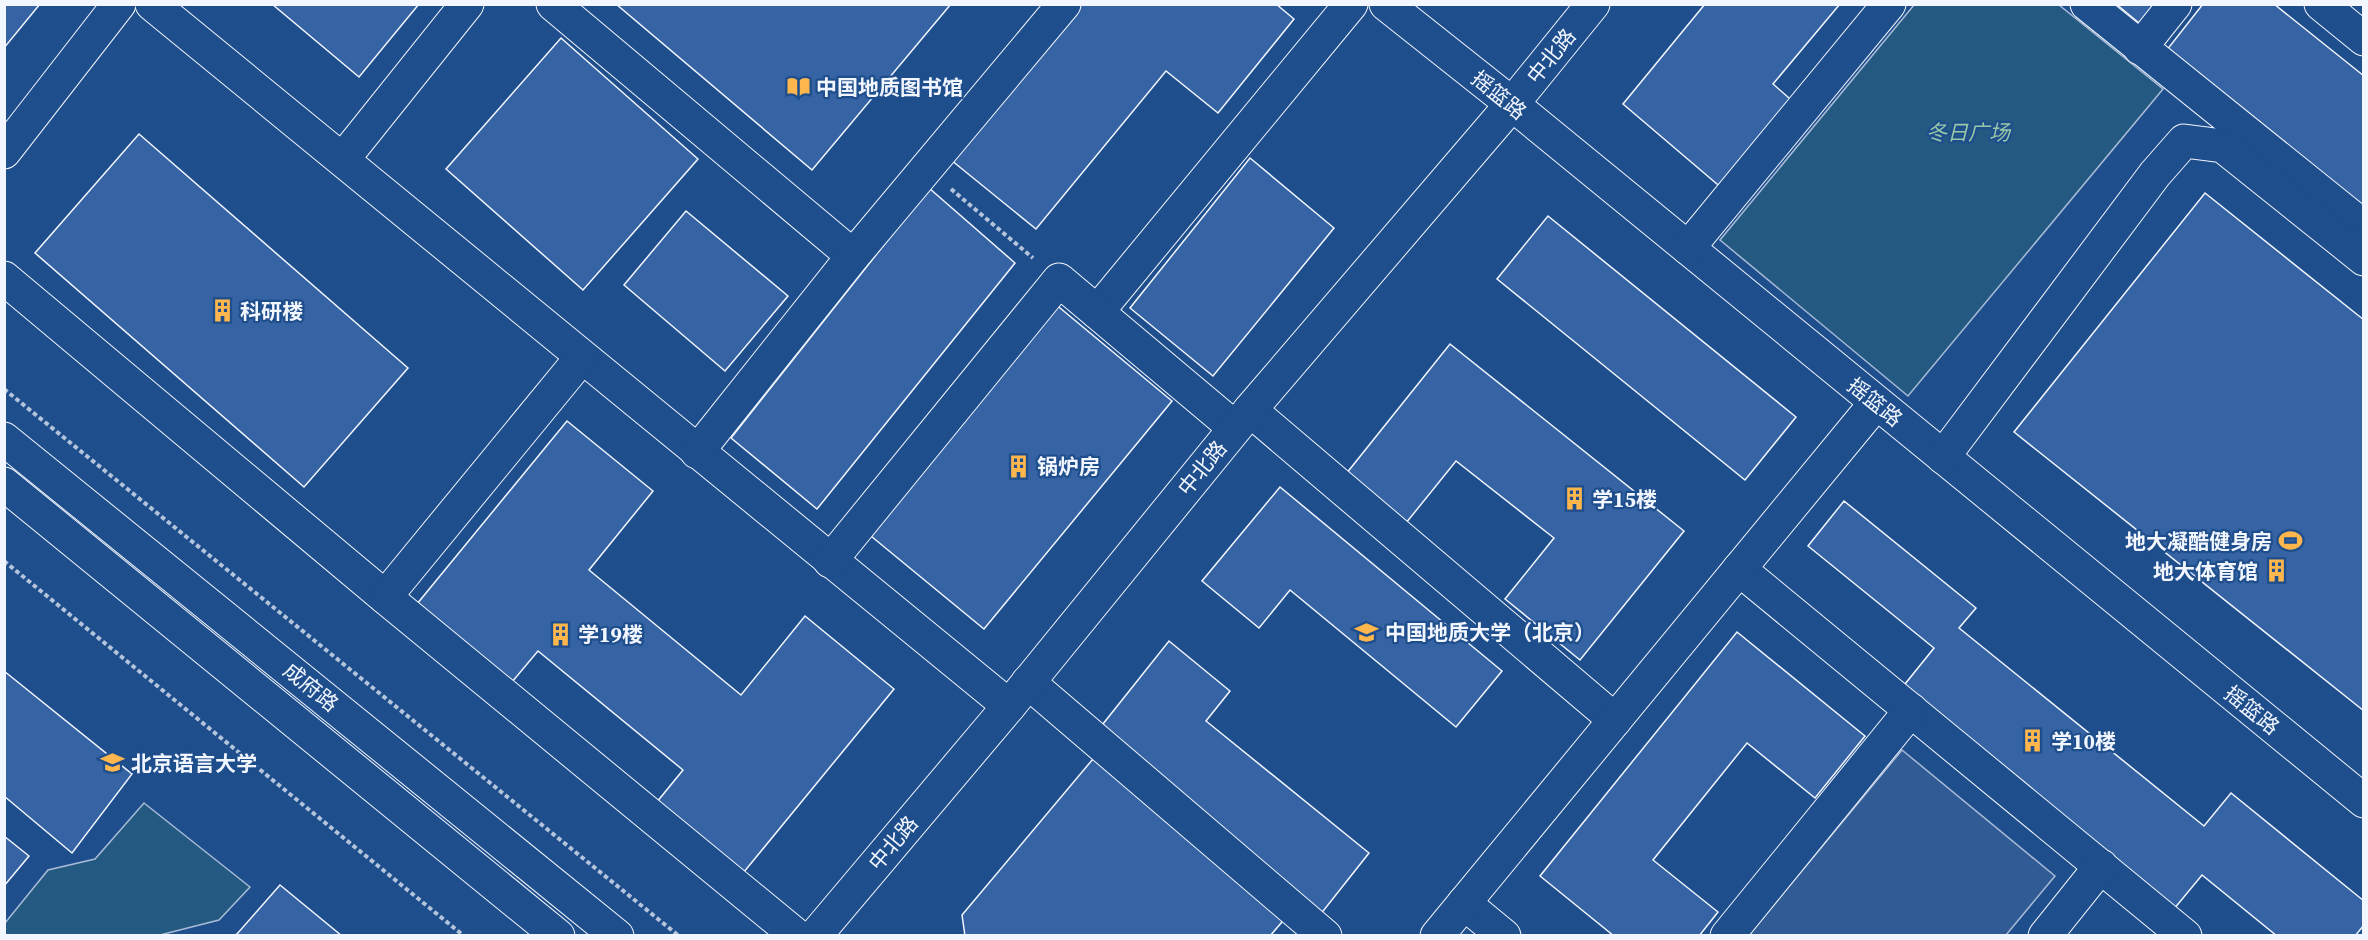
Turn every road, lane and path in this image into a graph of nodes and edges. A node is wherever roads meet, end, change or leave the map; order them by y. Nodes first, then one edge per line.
1 (119, 4) edge
2 (152, 4) edge
3 (467, 4) edge
4 (553, 4) edge
5 (1064, 4) edge
6 (1351, 4) edge
7 (1386, 4) edge
8 (1593, 4) edge
9 (1889, 4) edge
10 (2087, 4) edge
11 (2175, 4) edge
12 (2321, 4) edge
13 (2364, 39) edge
14 (2140, 48) junction
15 (1512, 104) junction
16 (4, 152) edge
17 (343, 159) junction
18 (926, 169) junction
19 (2364, 227) edge
20 (1688, 248) junction
21 (853, 256) junction
22 (2364, 259) edge
23 (4, 278) edge
24 (1059, 280) junction
25 (1097, 312) junction
26 (582, 357) junction
27 (4, 389) edge
28 (1876, 403) junction
29 (1243, 419) junction
30 (4, 439) edge
31 (697, 452) junction
32 (1943, 458) junction
33 (4, 484) edge
34 (4, 561) edge
35 (830, 561) junction
36 (1739, 569) junction
37 (385, 597) junction
38 (1019, 694) junction
39 (1911, 710) junction
40 (1616, 720) junction
41 (2364, 801) edge
42 (2101, 866) junction
43 (1464, 903) junction
44 (464, 936) edge
45 (558, 936) edge
46 (617, 936) edge
47 (679, 936) edge
48 (797, 936) edge
49 (815, 936) edge
50 (1325, 936) edge
51 (1437, 936) edge
52 (1504, 936) edge
53 (1727, 936) edge
54 (2045, 936) edge
55 (2185, 936) edge

1 - 16 street
2 - 17 street
3 - 17 street
4 - 21 street
5 - 18 street
6 - 25 street
7 - 15 street, 摇篮路
8 - 15 street, 中北路
9 - 20 street
10 - 14 street
11 - 14 street
12 - 13 street
14 - 19 street
15 - 20 street, 摇篮路
15 - 29 street, 中北路
17 - 26 street
18 - 21 street
18 - 24 path
20 - 28 street, 摇篮路
21 - 31 street
22 - 32 street
23 - 37 street
24 - 25 street
24 - 35 street
25 - 29 street
26 - 31 street
26 - 37 street
27 - 47 path
28 - 32 street, 摇篮路
28 - 36 street
29 - 38 street, 中北路
29 - 40 street
30 - 46 street, 成府路
31 - 35 street
32 - 41 street, 摇篮路
33 - 45 street, 成府路
34 - 44 path
35 - 38 street
36 - 39 street
36 - 40 street
37 - 48 street
38 - 49 street, 中北路
38 - 50 street
39 - 42 street
39 - 53 street
40 - 43 street
42 - 54 street
42 - 55 street
43 - 51 street
43 - 52 street

